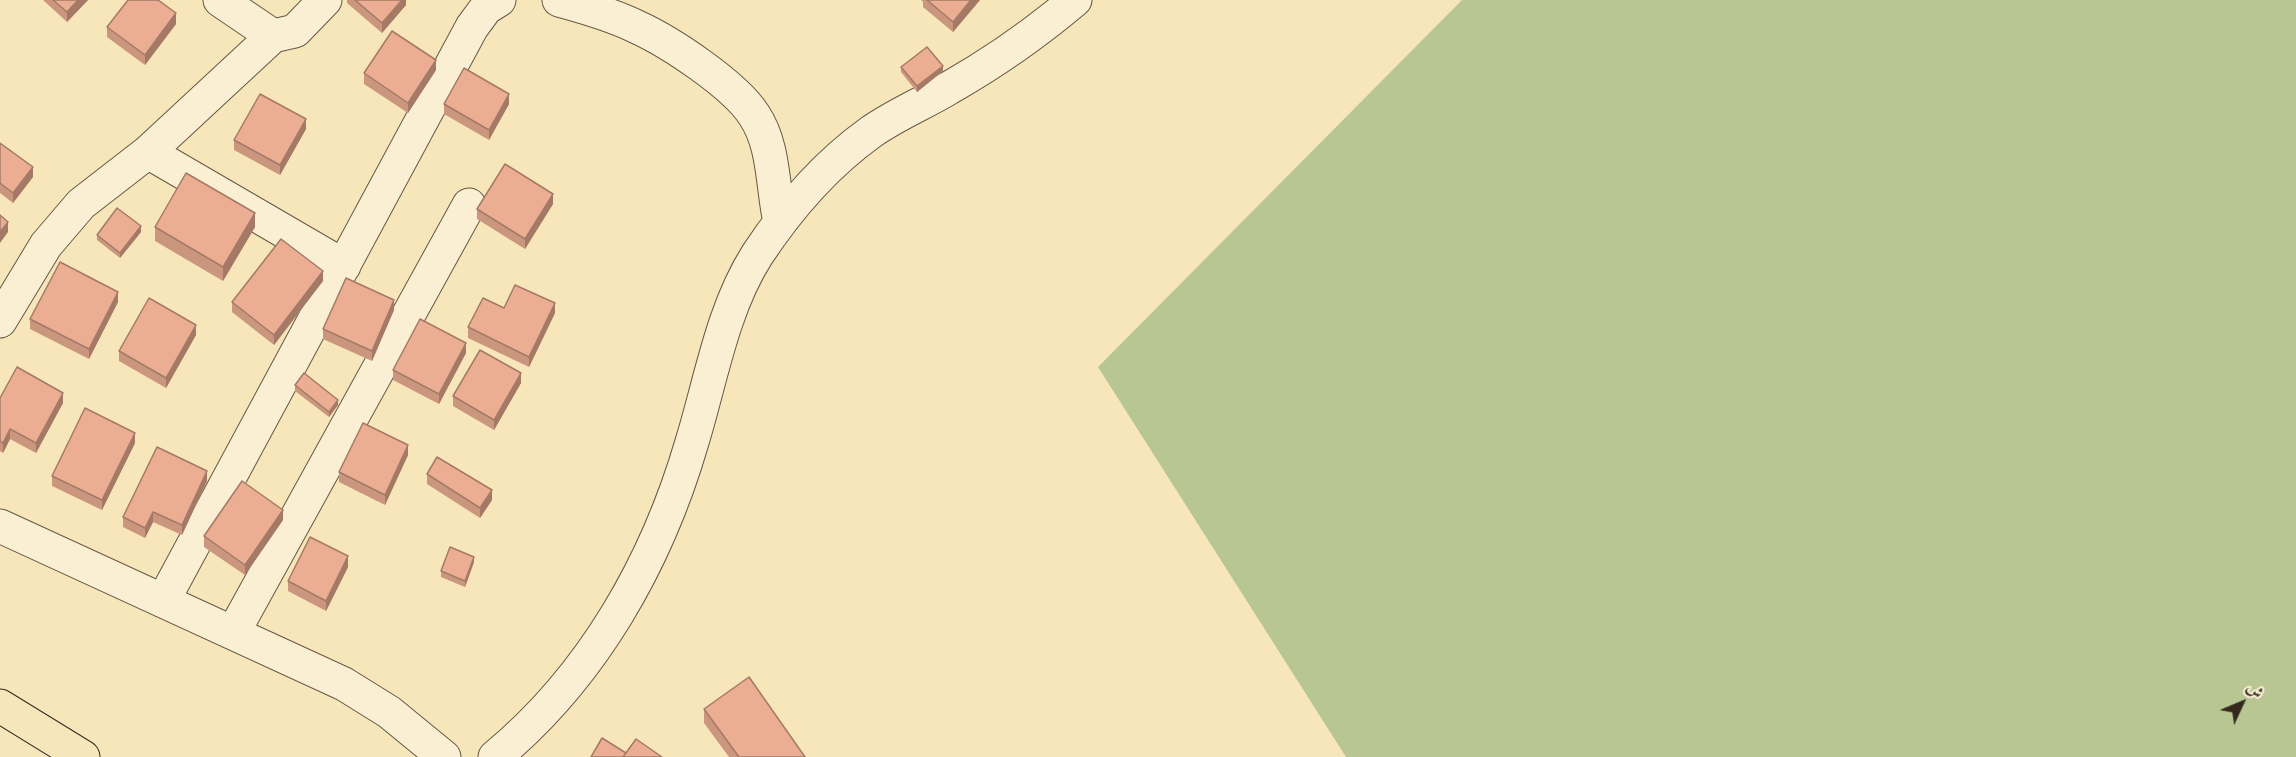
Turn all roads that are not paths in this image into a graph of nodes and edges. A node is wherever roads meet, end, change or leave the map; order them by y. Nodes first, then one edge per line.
1 (220, 0) edge
2 (325, 0) edge
3 (499, 0) edge
4 (559, 0) edge
5 (1068, 3) edge
6 (273, 36) junction
7 (148, 152) junction
8 (469, 205) dead end
9 (780, 222) junction
10 (344, 266) junction
11 (0, 321) edge
12 (0, 526) edge
13 (163, 601) junction
14 (234, 633) junction
15 (0, 706) edge
16 (83, 757) edge
17 (444, 757) edge
18 (495, 757) edge

1 - 6 street
2 - 6 street
3 - 10 street
4 - 9 street
5 - 9 street
6 - 7 street
7 - 10 street
7 - 11 street
8 - 14 street
9 - 18 street
10 - 13 street
12 - 13 street
13 - 14 street
14 - 17 street
15 - 16 highway

